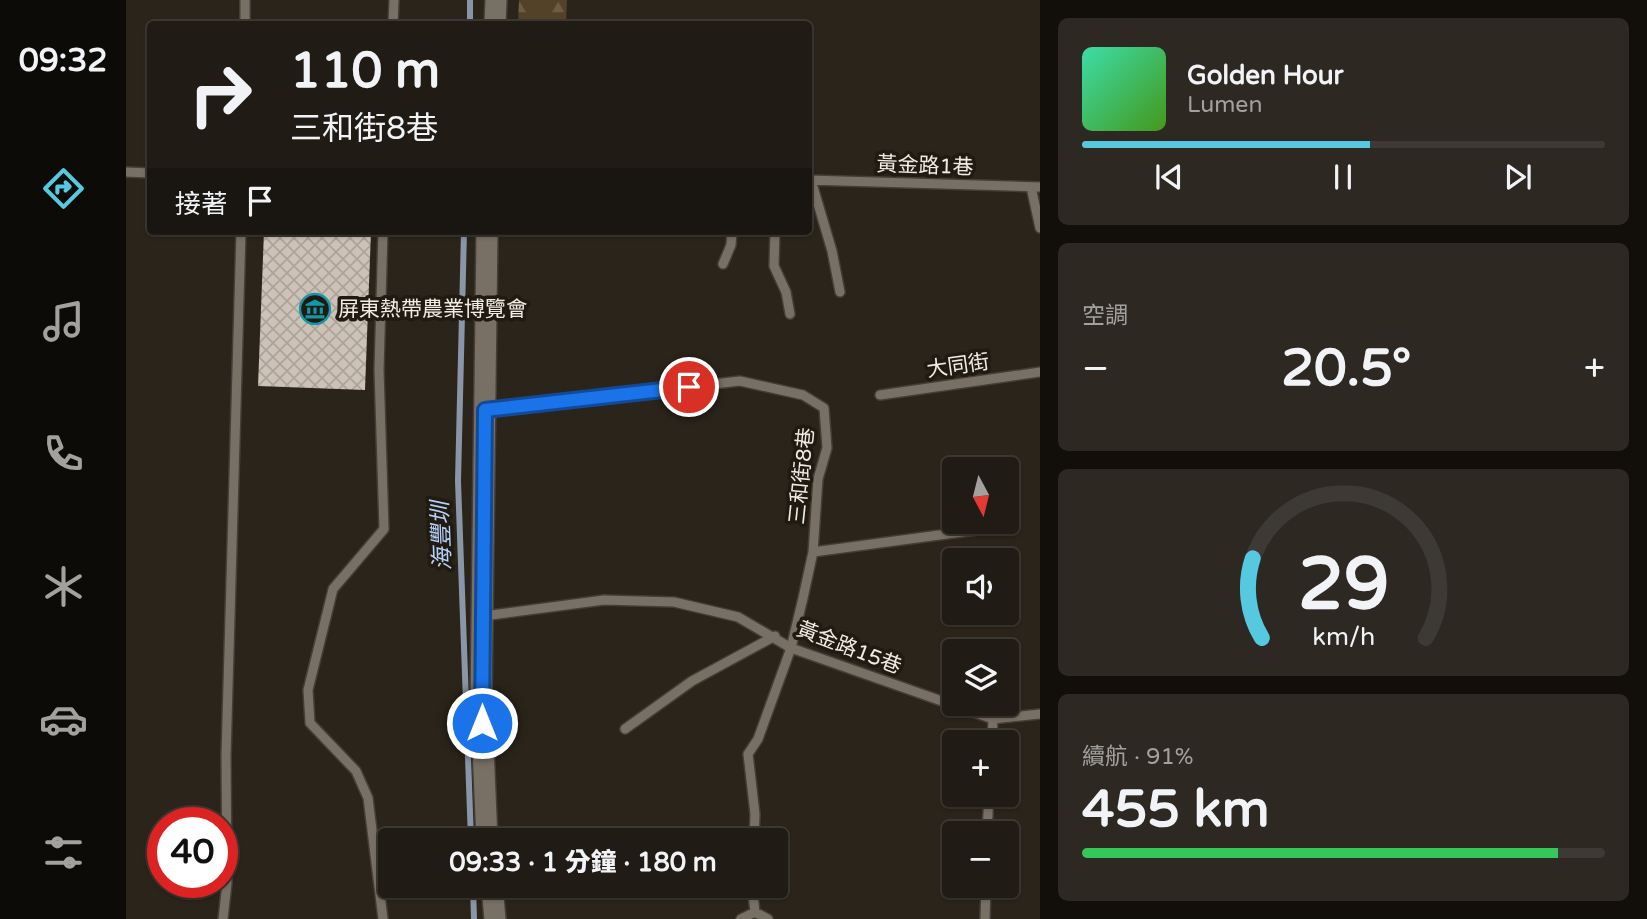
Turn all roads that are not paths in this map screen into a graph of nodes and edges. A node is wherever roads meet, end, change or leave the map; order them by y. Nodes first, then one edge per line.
1 (245, 0) edge
2 (394, 0) edge
3 (496, 0) edge
4 (245, 21) edge
5 (393, 21) edge
6 (495, 21) edge
7 (126, 172) edge
8 (147, 173) edge
9 (812, 180) edge
10 (812, 186) edge
11 (1035, 187) edge
12 (1040, 228) edge
13 (241, 235) edge
14 (383, 235) edge
15 (487, 235) edge
16 (732, 235) edge
17 (775, 235) edge
18 (723, 264) dead end
19 (840, 292) dead end
20 (790, 314) dead end
21 (1040, 372) edge
22 (880, 395) dead end
23 (485, 410) junction
24 (947, 534) edge
25 (813, 552) junction
26 (482, 616) junction
27 (775, 636) junction
28 (791, 648) junction
29 (1040, 714) edge
30 (993, 719) junction
31 (625, 729) dead end
32 (993, 730) edge
33 (485, 828) edge
34 (754, 828) edge
35 (493, 898) edge
36 (753, 898) edge
37 (986, 898) edge
38 (755, 912) junction
39 (223, 919) edge
40 (383, 919) edge
41 (495, 919) edge
42 (741, 919) edge
43 (768, 919) edge
44 (985, 919) edge

1 - 4 lane
2 - 5 lane
3 - 6 street
7 - 8 lane
9 - 11 lane, 黃金路1巷
10 - 19 lane
11 - 12 lane
13 - 39 lane
14 - 40 lane
15 - 23 street
16 - 18 lane
17 - 20 lane
21 - 22 lane, 大同街
23 - 25 lane, 三和街8巷
23 - 26 street
24 - 25 lane
25 - 28 lane, 三和街8巷
26 - 27 lane, 黃金路15巷
26 - 33 street
27 - 28 lane, 黃金路15巷
27 - 31 lane
28 - 30 lane, 黃金路15巷
28 - 34 lane, 三和街8巷
29 - 30 lane, 黃金路15巷
30 - 32 lane
35 - 41 street
36 - 38 lane
37 - 44 lane
38 - 42 lane
38 - 43 lane

